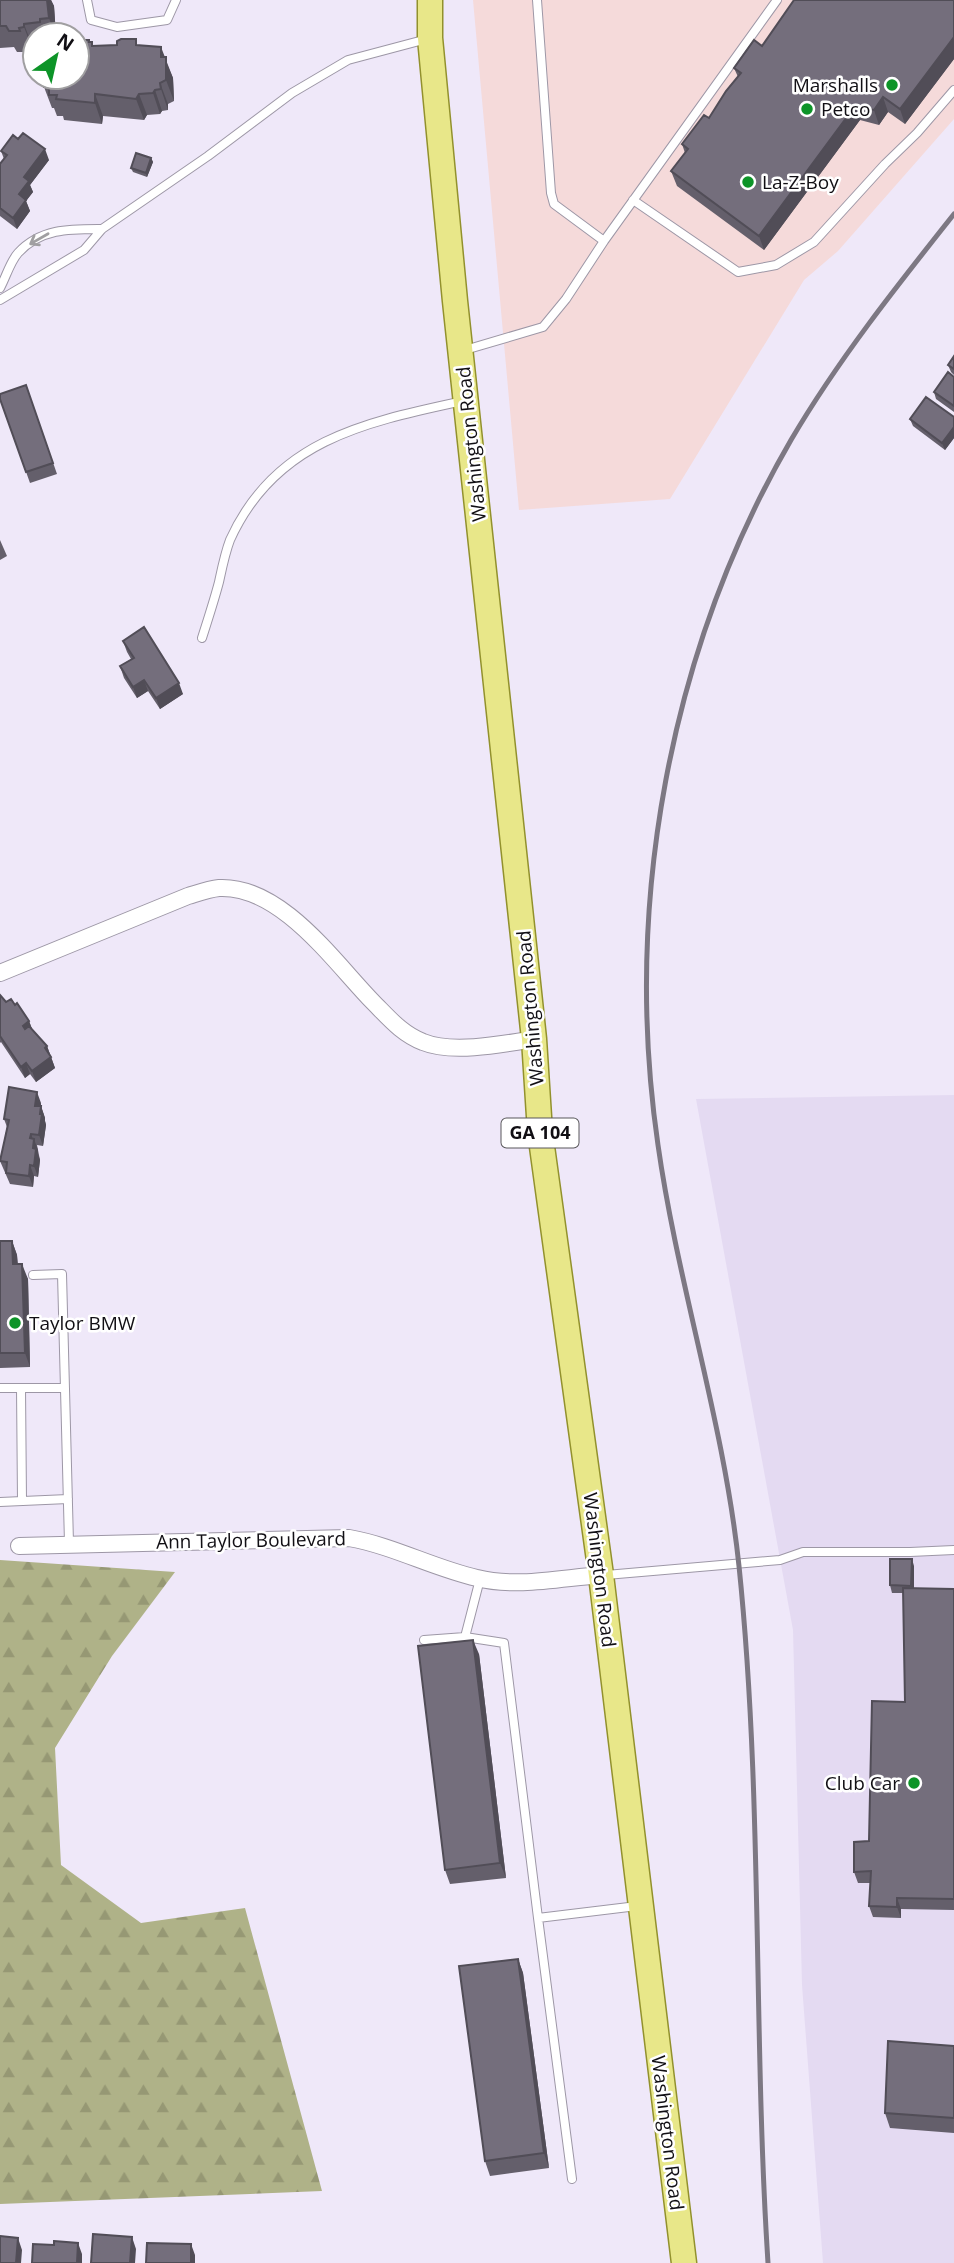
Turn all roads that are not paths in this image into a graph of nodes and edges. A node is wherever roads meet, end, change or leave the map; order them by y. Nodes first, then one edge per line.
1 (87, 0) edge
2 (176, 0) edge
3 (430, 0) edge
4 (537, 0) edge
5 (777, 0) edge
6 (430, 38) junction
7 (954, 90) edge
8 (633, 200) junction
9 (102, 229) junction
10 (604, 240) junction
11 (0, 288) edge
12 (0, 300) edge
13 (460, 351) junction
14 (466, 400) junction
15 (202, 638) dead end
16 (0, 973) edge
17 (534, 1039) junction
18 (33, 1275) dead end
19 (0, 1388) edge
20 (21, 1388) junction
21 (65, 1388) junction
22 (68, 1499) junction
23 (22, 1501) junction
24 (0, 1502) edge
25 (69, 1543) junction
26 (19, 1546) dead end
27 (954, 1550) edge
28 (601, 1575) junction
29 (480, 1579) junction
30 (465, 1637) junction
31 (424, 1640) dead end
32 (640, 1905) junction
33 (538, 1918) junction
34 (572, 2179) dead end
35 (684, 2263) edge

1 - 2 lane
3 - 6 main road, Washington Road / GA 104
4 - 10 lane
5 - 8 lane
6 - 9 lane
6 - 13 main road, Washington Road / GA 104
7 - 8 lane
8 - 10 lane
9 -> 11 lane
9 - 12 lane
10 - 13 lane
13 - 14 main road, Washington Road / GA 104
14 - 15 lane
14 - 17 main road, Washington Road / GA 104
16 - 17 street
17 - 28 main road, Washington Road / GA 104
18 - 21 lane
19 - 20 lane
20 - 21 lane
20 - 23 lane
21 - 22 lane
22 - 23 lane
22 - 25 lane
23 - 24 lane
25 - 26 street, Ann Taylor Boulevard
25 - 29 street, Ann Taylor Boulevard
27 - 28 lane
28 - 29 street, Ann Taylor Boulevard
28 - 32 main road, Washington Road / GA 104
29 - 30 lane
30 - 31 lane
30 - 33 lane
32 - 33 lane
32 - 35 main road, Washington Road / GA 104
33 - 34 lane

